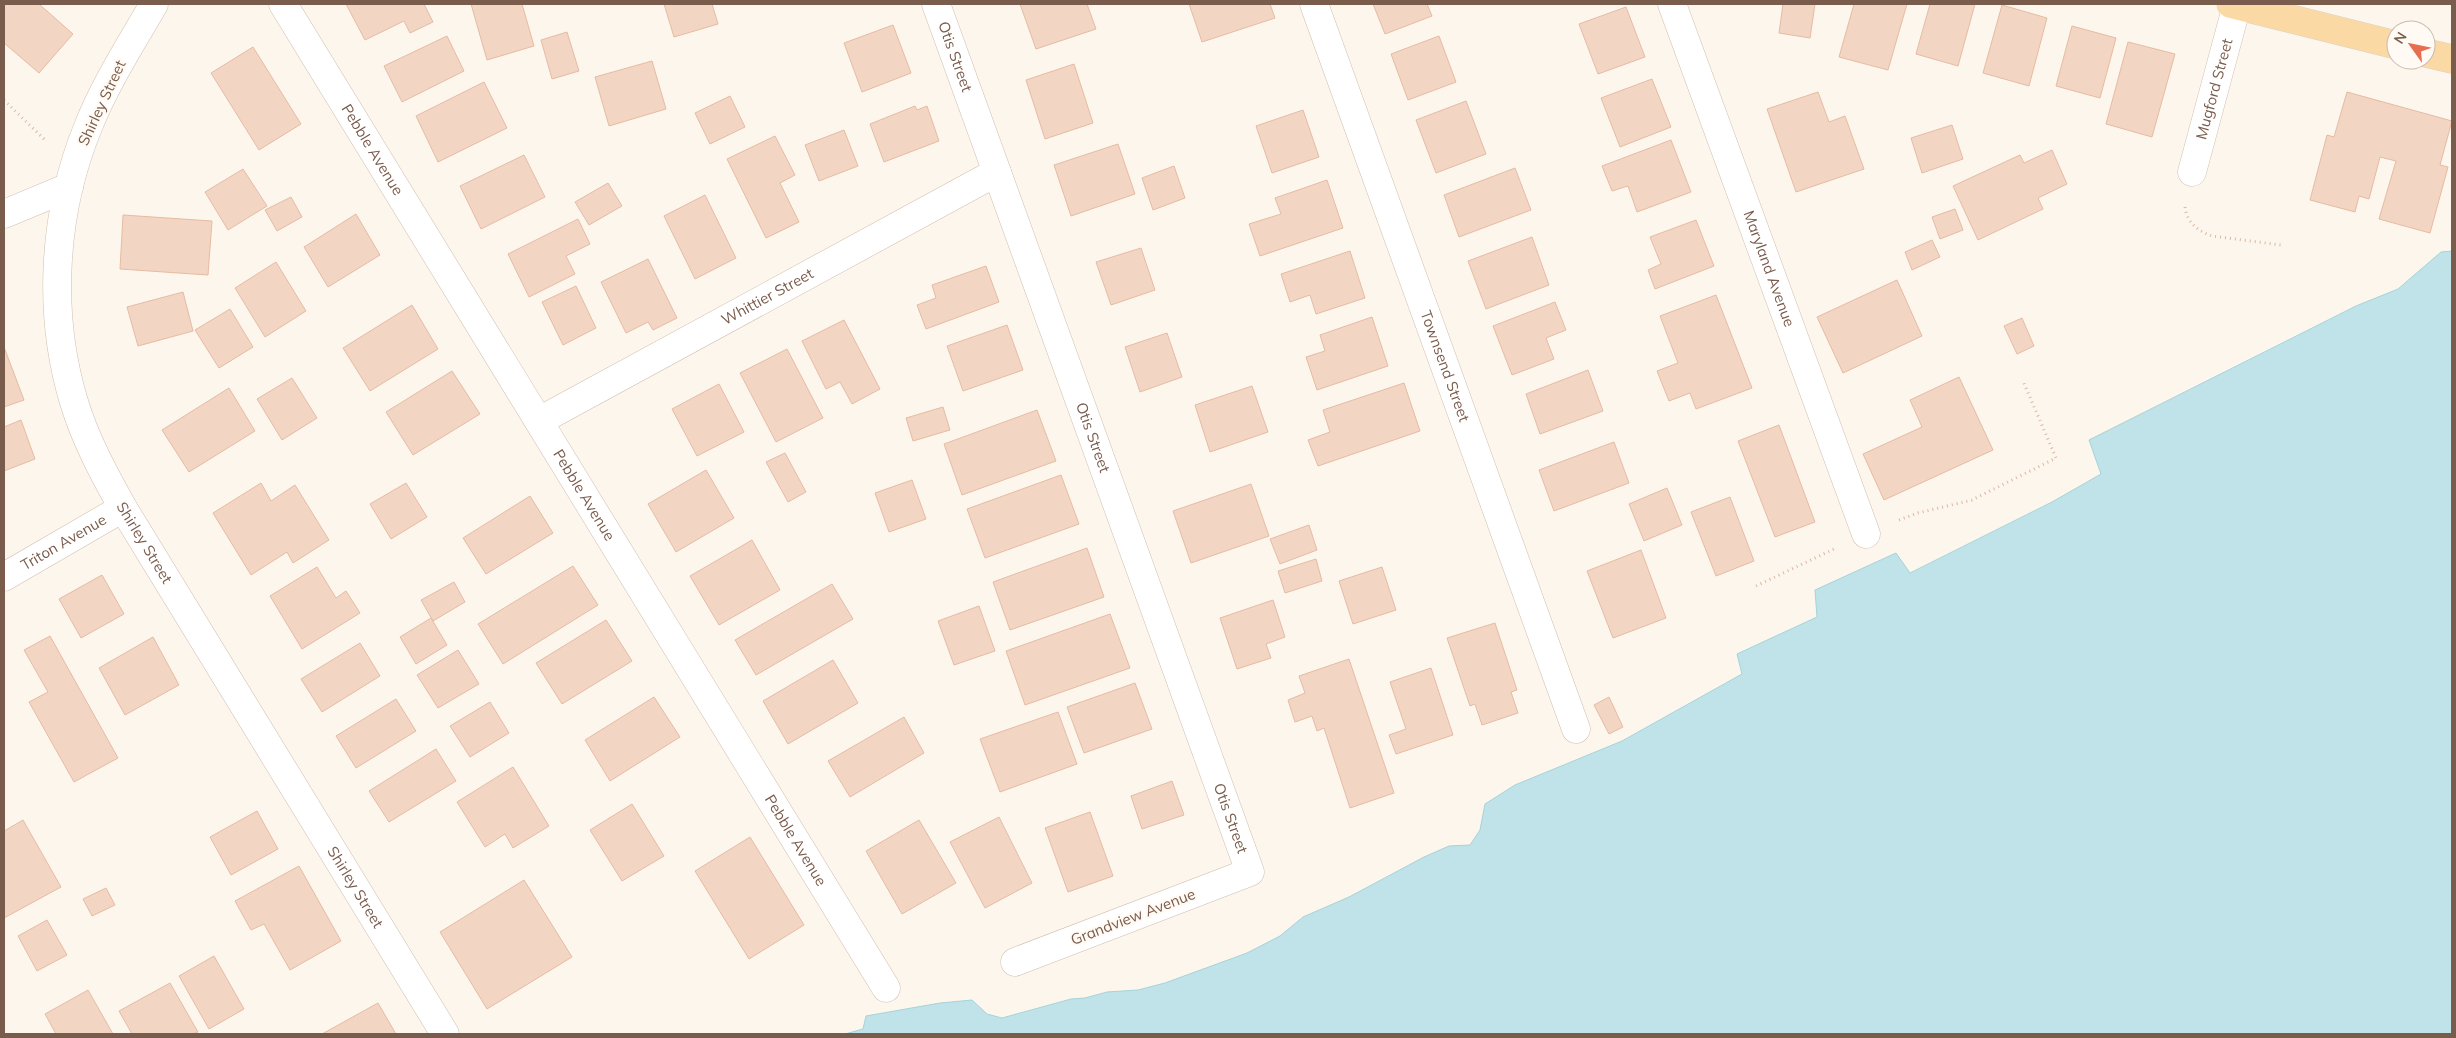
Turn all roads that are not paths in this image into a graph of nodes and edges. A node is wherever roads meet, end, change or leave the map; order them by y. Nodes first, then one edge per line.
1 (154, 4) edge
2 (283, 4) edge
3 (936, 4) edge
4 (1314, 4) edge
5 (1672, 4) edge
6 (2233, 4) edge
7 (2386, 42) edge
8 (2436, 55) edge
9 (2452, 59) edge
10 (997, 172) junction
11 (2192, 172) road end
12 (70, 187) junction
13 (4, 214) edge
14 (539, 421) junction
15 (123, 508) junction
16 (1866, 534) road end
17 (4, 577) edge
18 (1576, 729) dead end
19 (1250, 872) joint
20 (1015, 962) dead end
21 (886, 988) dead end
22 (445, 1034) edge

1 - 12 street, Shirley Street
2 - 14 street, Pebble Avenue
3 - 10 street, Otis Street
4 - 18 street, Townsend Street
5 - 16 street, Maryland Avenue
6 - 7 main road
6 - 11 street, Mugford Street
8 - 9 main road
10 - 14 street, Whittier Street
10 - 19 street, Otis Street
12 - 13 street
12 - 15 street, Shirley Street
14 - 21 street, Pebble Avenue
15 - 17 street, Triton Avenue
15 - 22 street, Shirley Street
19 - 20 street, Grandview Avenue

